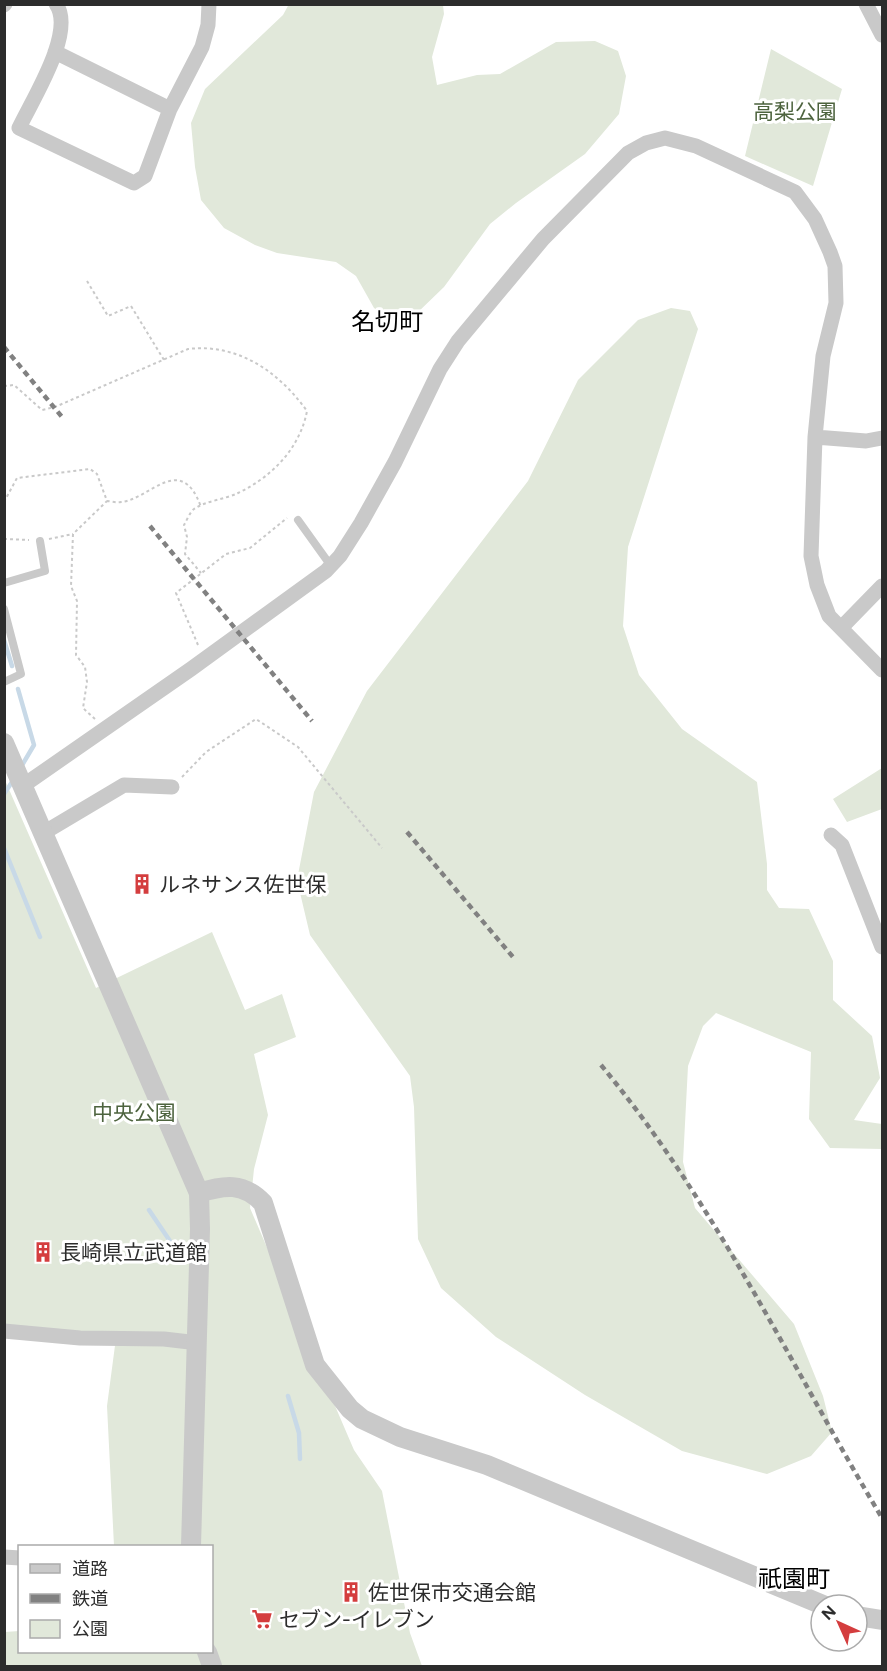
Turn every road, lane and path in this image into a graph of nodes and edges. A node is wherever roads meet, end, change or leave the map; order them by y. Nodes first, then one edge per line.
1 (56, 4) edge
2 (209, 4) edge
3 (866, 4) edge
4 (882, 35) edge
5 (55, 52) junction
6 (170, 109) junction
7 (87, 281) dead end
8 (164, 360) junction
9 (4, 386) edge
10 (815, 437) junction
11 (882, 438) edge
12 (106, 501) junction
13 (4, 502) edge
14 (201, 507) junction
15 (298, 520) joint
16 (40, 541) dead end
17 (331, 566) junction
18 (201, 573) junction
19 (4, 583) edge
20 (882, 586) edge
21 (4, 609) edge
22 (841, 628) junction
23 (204, 659) junction
24 (882, 670) edge
25 (4, 682) edge
26 (99, 721) dead end
27 (4, 743) edge
28 (23, 783) junction
29 (172, 787) joint
30 (45, 832) junction
31 (831, 835) dead end
32 (382, 848) dead end
33 (882, 947) edge
34 (199, 1193) junction
35 (4, 1331) edge
36 (198, 1342) junction
37 (191, 1545) edge
38 (809, 1599) edge

1 - 5 street
2 - 6 street
3 - 4 street
5 - 6 street
5 - 6 street
7 - 8 path
8 - 9 path
8 - 14 path
10 - 11 street
10 - 17 street
10 - 22 street
12 - 13 path
12 - 14 path
12 - 26 path
14 - 18 path
15 - 17 lane
15 - 18 path
16 - 19 lane
17 - 23 street
18 - 23 path
20 - 22 street
21 - 25 lane
22 - 24 street
23 - 28 street
27 - 28 street
28 - 30 street
29 - 30 street
29 - 32 path
30 - 34 street
31 - 33 street
34 - 36 street
34 - 38 street
35 - 36 street
36 - 37 street

